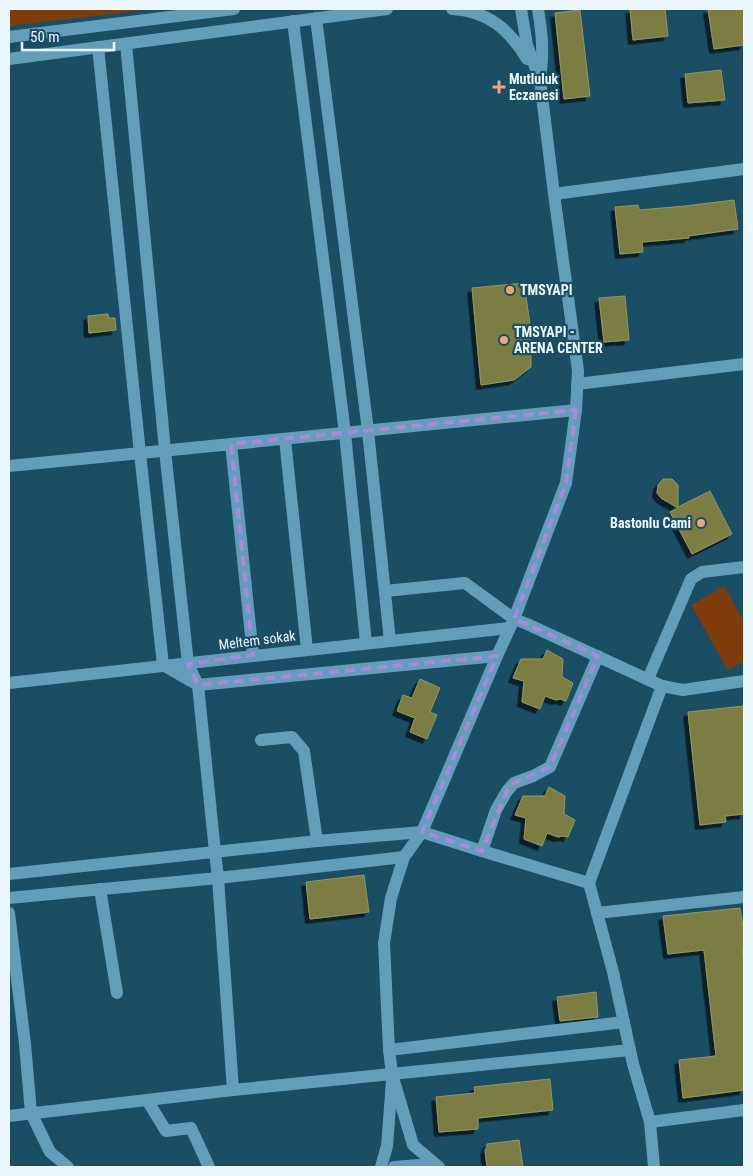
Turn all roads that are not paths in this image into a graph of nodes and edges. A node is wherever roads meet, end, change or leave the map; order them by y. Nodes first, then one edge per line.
1 (234, 9) edge
2 (387, 9) edge
3 (452, 9) edge
4 (521, 9) edge
5 (538, 9) edge
6 (316, 18) junction
7 (293, 21) junction
8 (9, 37) edge
9 (126, 44) junction
10 (98, 48) junction
11 (9, 59) edge
12 (540, 80) junction
13 (744, 168) edge
14 (554, 194) junction
15 (744, 364) edge
16 (578, 384) junction
17 (576, 410) junction
18 (368, 431) junction
19 (345, 433) junction
20 (285, 439) junction
21 (231, 444) junction
22 (165, 450) junction
23 (140, 454) junction
24 (9, 466) edge
25 (744, 567) edge
26 (385, 591) junction
27 (512, 624) junction
28 (390, 641) junction
29 (366, 644) junction
30 (307, 650) junction
31 (253, 655) junction
32 (497, 656) junction
33 (598, 656) junction
34 (188, 664) junction
35 (163, 665) junction
36 (648, 680) junction
37 (744, 681) edge
38 (9, 683) edge
39 (198, 685) junction
40 (662, 686) junction
41 (261, 740) dead end
42 (422, 832) junction
43 (317, 841) junction
44 (482, 851) junction
45 (214, 852) junction
46 (404, 857) junction
47 (9, 874) edge
48 (218, 878) junction
49 (589, 883) junction
50 (100, 889) junction
51 (744, 897) edge
52 (9, 898) edge
53 (9, 913) edge
54 (597, 913) junction
55 (13, 984) edge
56 (117, 994) dead end
57 (624, 1022) junction
58 (390, 1050) junction
59 (630, 1050) junction
60 (392, 1074) junction
61 (233, 1090) junction
62 (147, 1100) junction
63 (744, 1110) edge
64 (31, 1113) junction
65 (9, 1116) edge
66 (650, 1122) junction
67 (68, 1167) edge
68 (208, 1167) edge
69 (381, 1167) edge
70 (394, 1167) edge
71 (433, 1167) edge
72 (439, 1167) edge
73 (654, 1167) edge

1 - 8 street
2 - 6 street
3 - 12 street
4 - 12 street
5 - 12 street
6 - 7 street
6 - 18 street
7 - 9 street
7 - 19 street
9 - 10 street
9 - 22 street
10 - 11 street
10 - 23 street
12 - 14 street
13 - 14 street
14 - 16 street
15 - 16 street
16 - 17 street
17 - 18 street
17 - 27 street
18 - 19 street
18 - 26 street
19 - 20 street
19 - 29 street
20 - 21 street
20 - 30 street
21 - 22 street
21 - 31 street
22 - 23 street
22 - 34 street
23 - 24 street
23 - 35 street
25 - 36 street
26 - 27 street
26 - 28 street
27 - 28 street, Meltem sokak
27 - 32 street
27 - 33 street
28 - 29 street, Meltem sokak
29 - 30 street, Meltem sokak
30 - 31 street, Meltem sokak
31 - 34 street, Meltem sokak
32 - 39 street
32 - 42 street
33 - 36 street
33 - 44 street
34 - 35 street, Meltem sokak
34 - 39 street
35 - 38 street, Meltem sokak
35 - 39 street
36 - 40 street
37 - 40 street
39 - 45 street
40 - 49 street
41 - 43 street
42 - 43 street
42 - 44 street
42 - 46 street
43 - 45 street
44 - 49 street
45 - 47 street
45 - 48 street
46 - 48 street
46 - 58 street
48 - 50 street
48 - 61 street
49 - 54 street
50 - 52 street
50 - 56 street
51 - 54 street
53 - 55 street
54 - 57 street
55 - 64 street
57 - 58 street
57 - 59 street
58 - 60 street
59 - 60 street
59 - 66 street
60 - 61 street
60 - 69 street
60 - 72 street
61 - 62 street
62 - 64 street
62 - 68 street
63 - 66 street
64 - 65 street
64 - 67 street
66 - 73 street
70 - 71 street

